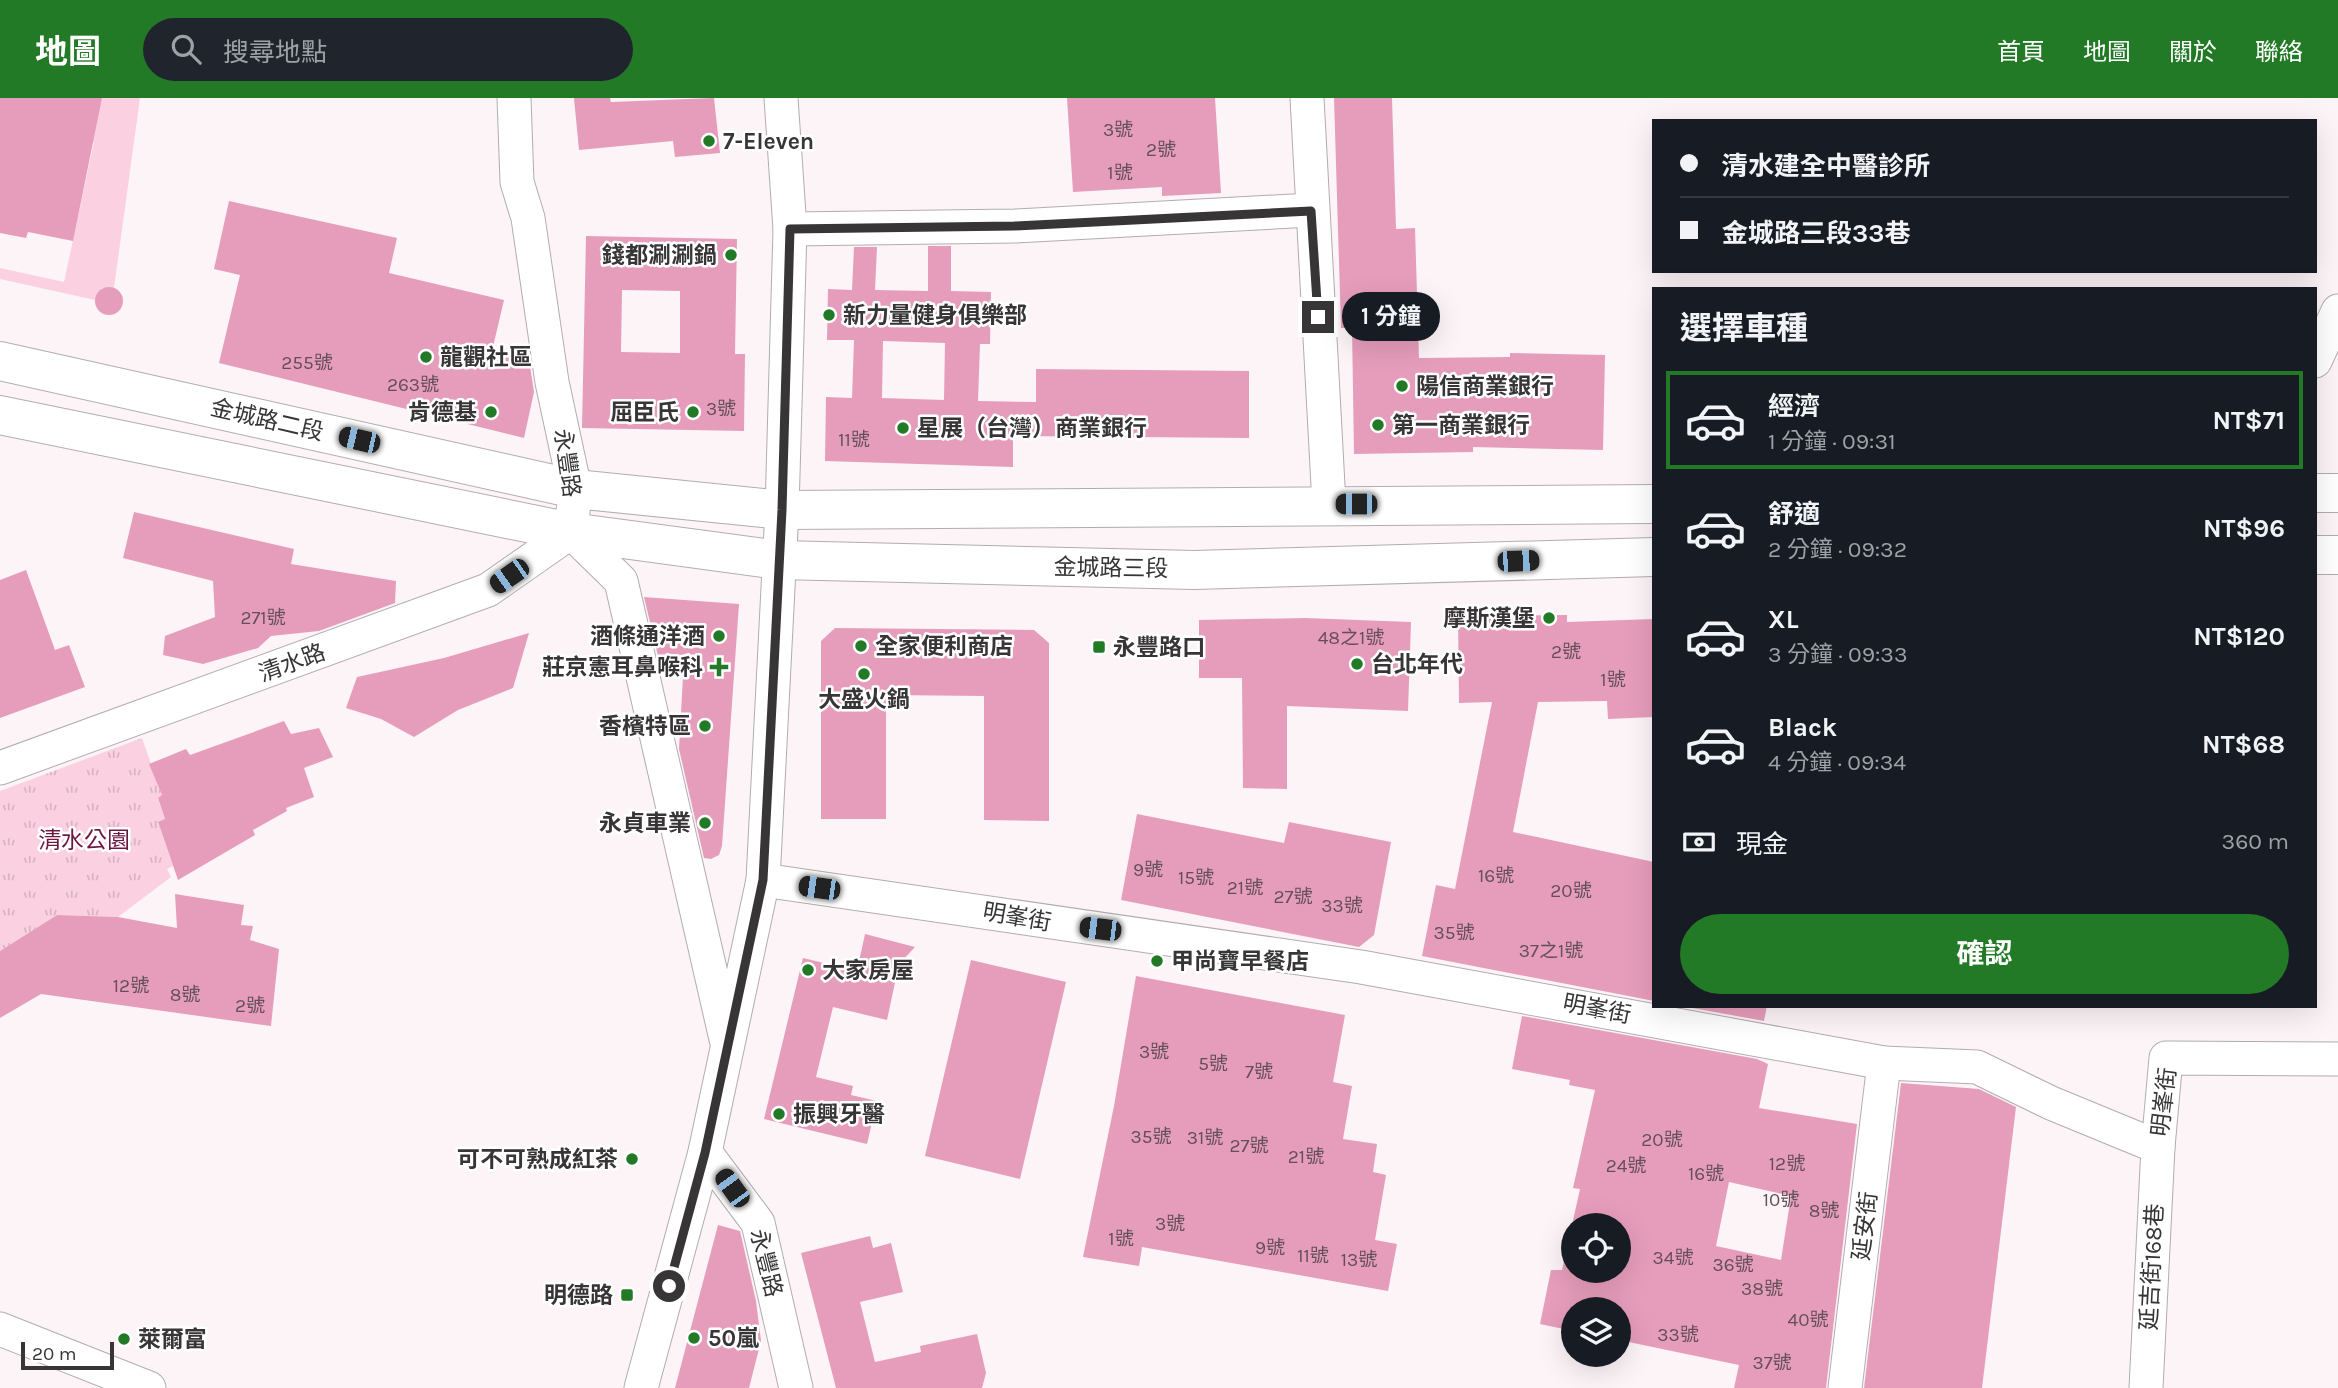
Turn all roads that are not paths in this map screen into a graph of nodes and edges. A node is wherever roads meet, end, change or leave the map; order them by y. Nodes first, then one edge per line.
1 (514, 98) edge
2 (781, 98) edge
3 (1307, 98) edge
4 (1311, 211) junction
5 (790, 229) junction
6 (2338, 311) edge
7 (2317, 357) edge
8 (0, 361) edge
9 (0, 415) edge
10 (575, 489) junction
11 (2317, 493) edge
12 (2338, 493) edge
13 (1329, 504) junction
14 (1652, 504) edge
15 (782, 510) junction
16 (571, 532) junction
17 (2317, 555) edge
18 (2338, 555) edge
19 (1652, 556) edge
20 (779, 561) junction
21 (0, 768) edge
22 (763, 880) junction
23 (729, 1051) junction
24 (2338, 1059) edge
25 (1884, 1063) junction
26 (2158, 1147) junction
27 (705, 1153) junction
28 (0, 1329) edge
29 (149, 1388) edge
30 (641, 1388) edge
31 (796, 1388) edge
32 (1845, 1388) edge
33 (2146, 1388) edge

1 - 10 street, 永豐路
2 - 5 street
3 - 4 street
4 - 5 street
4 - 13 street
5 - 15 street
6 - 7 street
8 - 10 main road, 金城路二段
9 - 16 main road, 金城路二段
10 - 15 main road
10 - 16 street, 永豐路
11 - 12 main road
13 - 14 main road
13 - 15 main road
15 - 20 street
16 - 20 main road, 金城路三段
16 - 21 street, 清水路
16 - 23 street, 永豐路
17 - 18 main road
19 - 20 main road, 金城路三段
20 - 22 street
22 - 23 street
22 - 25 street, 明峯街
23 - 27 street
24 - 26 street, 明峯街
25 - 26 street, 明峯街
25 - 32 street, 延安街
26 - 33 street, 延吉街168巷
27 - 30 street
27 - 31 street, 永豐路
28 - 29 street

